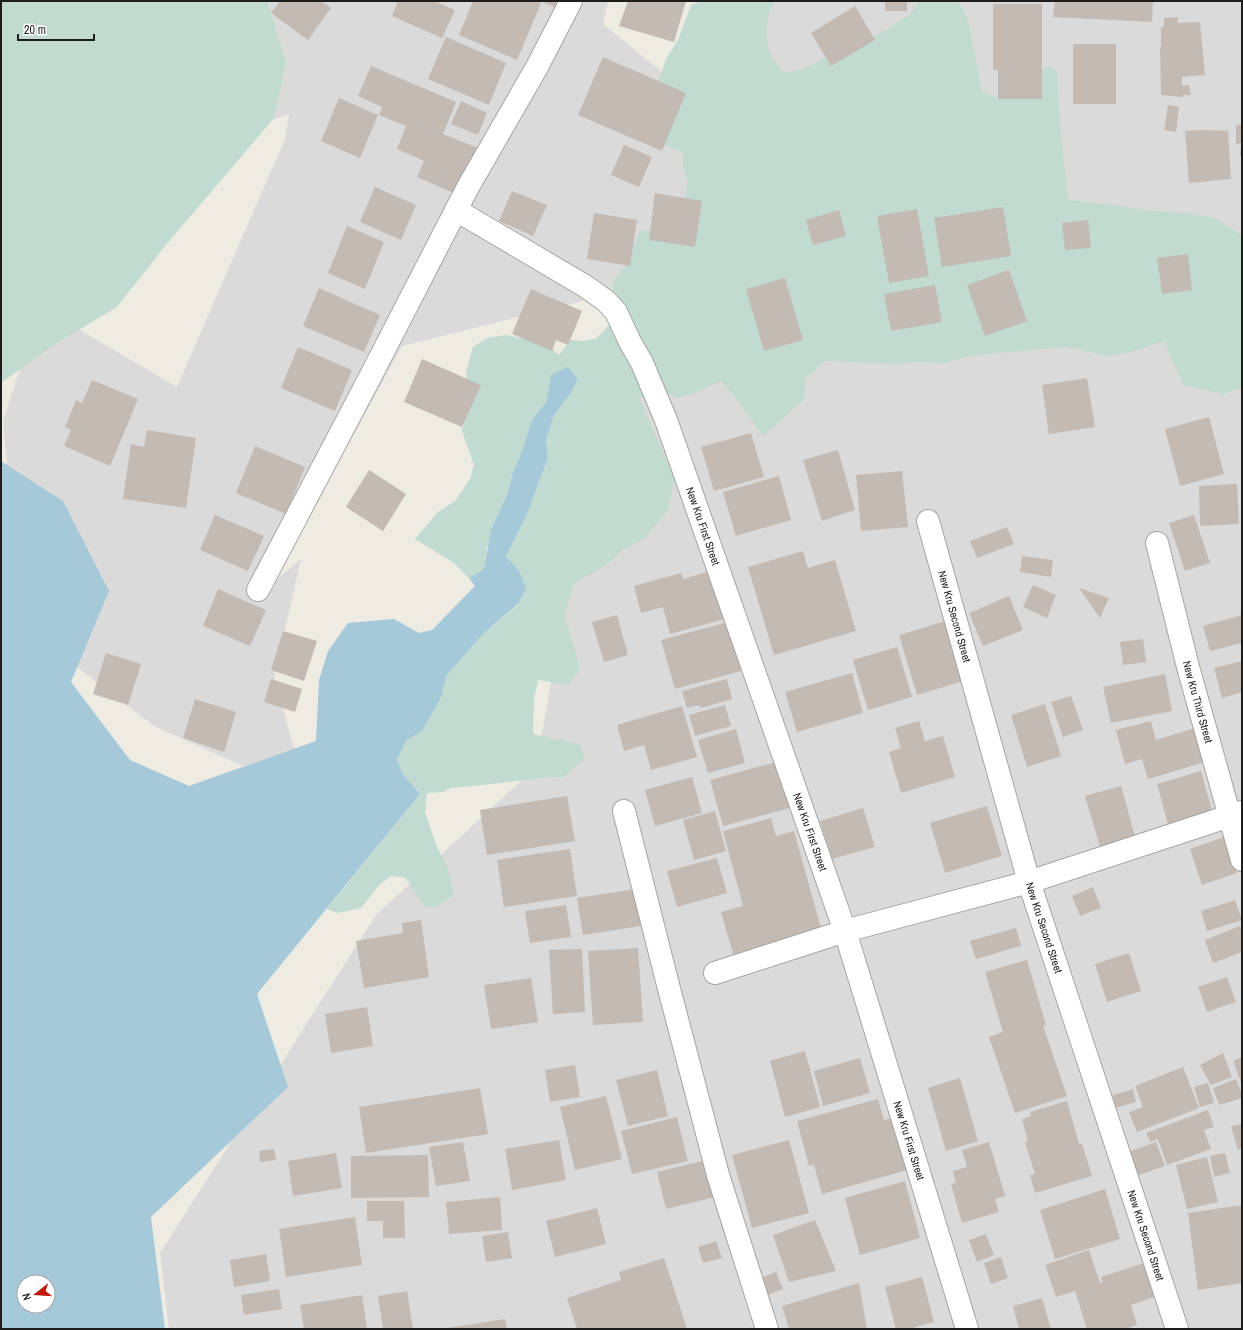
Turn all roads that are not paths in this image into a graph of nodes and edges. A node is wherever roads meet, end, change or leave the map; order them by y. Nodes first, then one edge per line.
1 (572, 1) edge
2 (456, 210) junction
3 (928, 521) dead end
4 (1157, 543) dead end
5 (258, 590) dead end
6 (624, 810) dead end
7 (1235, 814) edge
8 (1242, 860) edge
9 (1029, 882) junction
10 (845, 931) junction
11 (715, 973) dead end
12 (767, 1329) edge
13 (967, 1329) edge
14 (1177, 1329) edge

1 - 2 street
2 - 5 street
2 - 10 street, New Kru First Street
3 - 9 street, New Kru Second Street
4 - 7 street, New Kru Third Street
6 - 12 street
7 - 8 street, New Kru Third Street
7 - 9 street
9 - 10 street
9 - 14 street, New Kru Second Street
10 - 11 street
10 - 13 street, New Kru First Street

